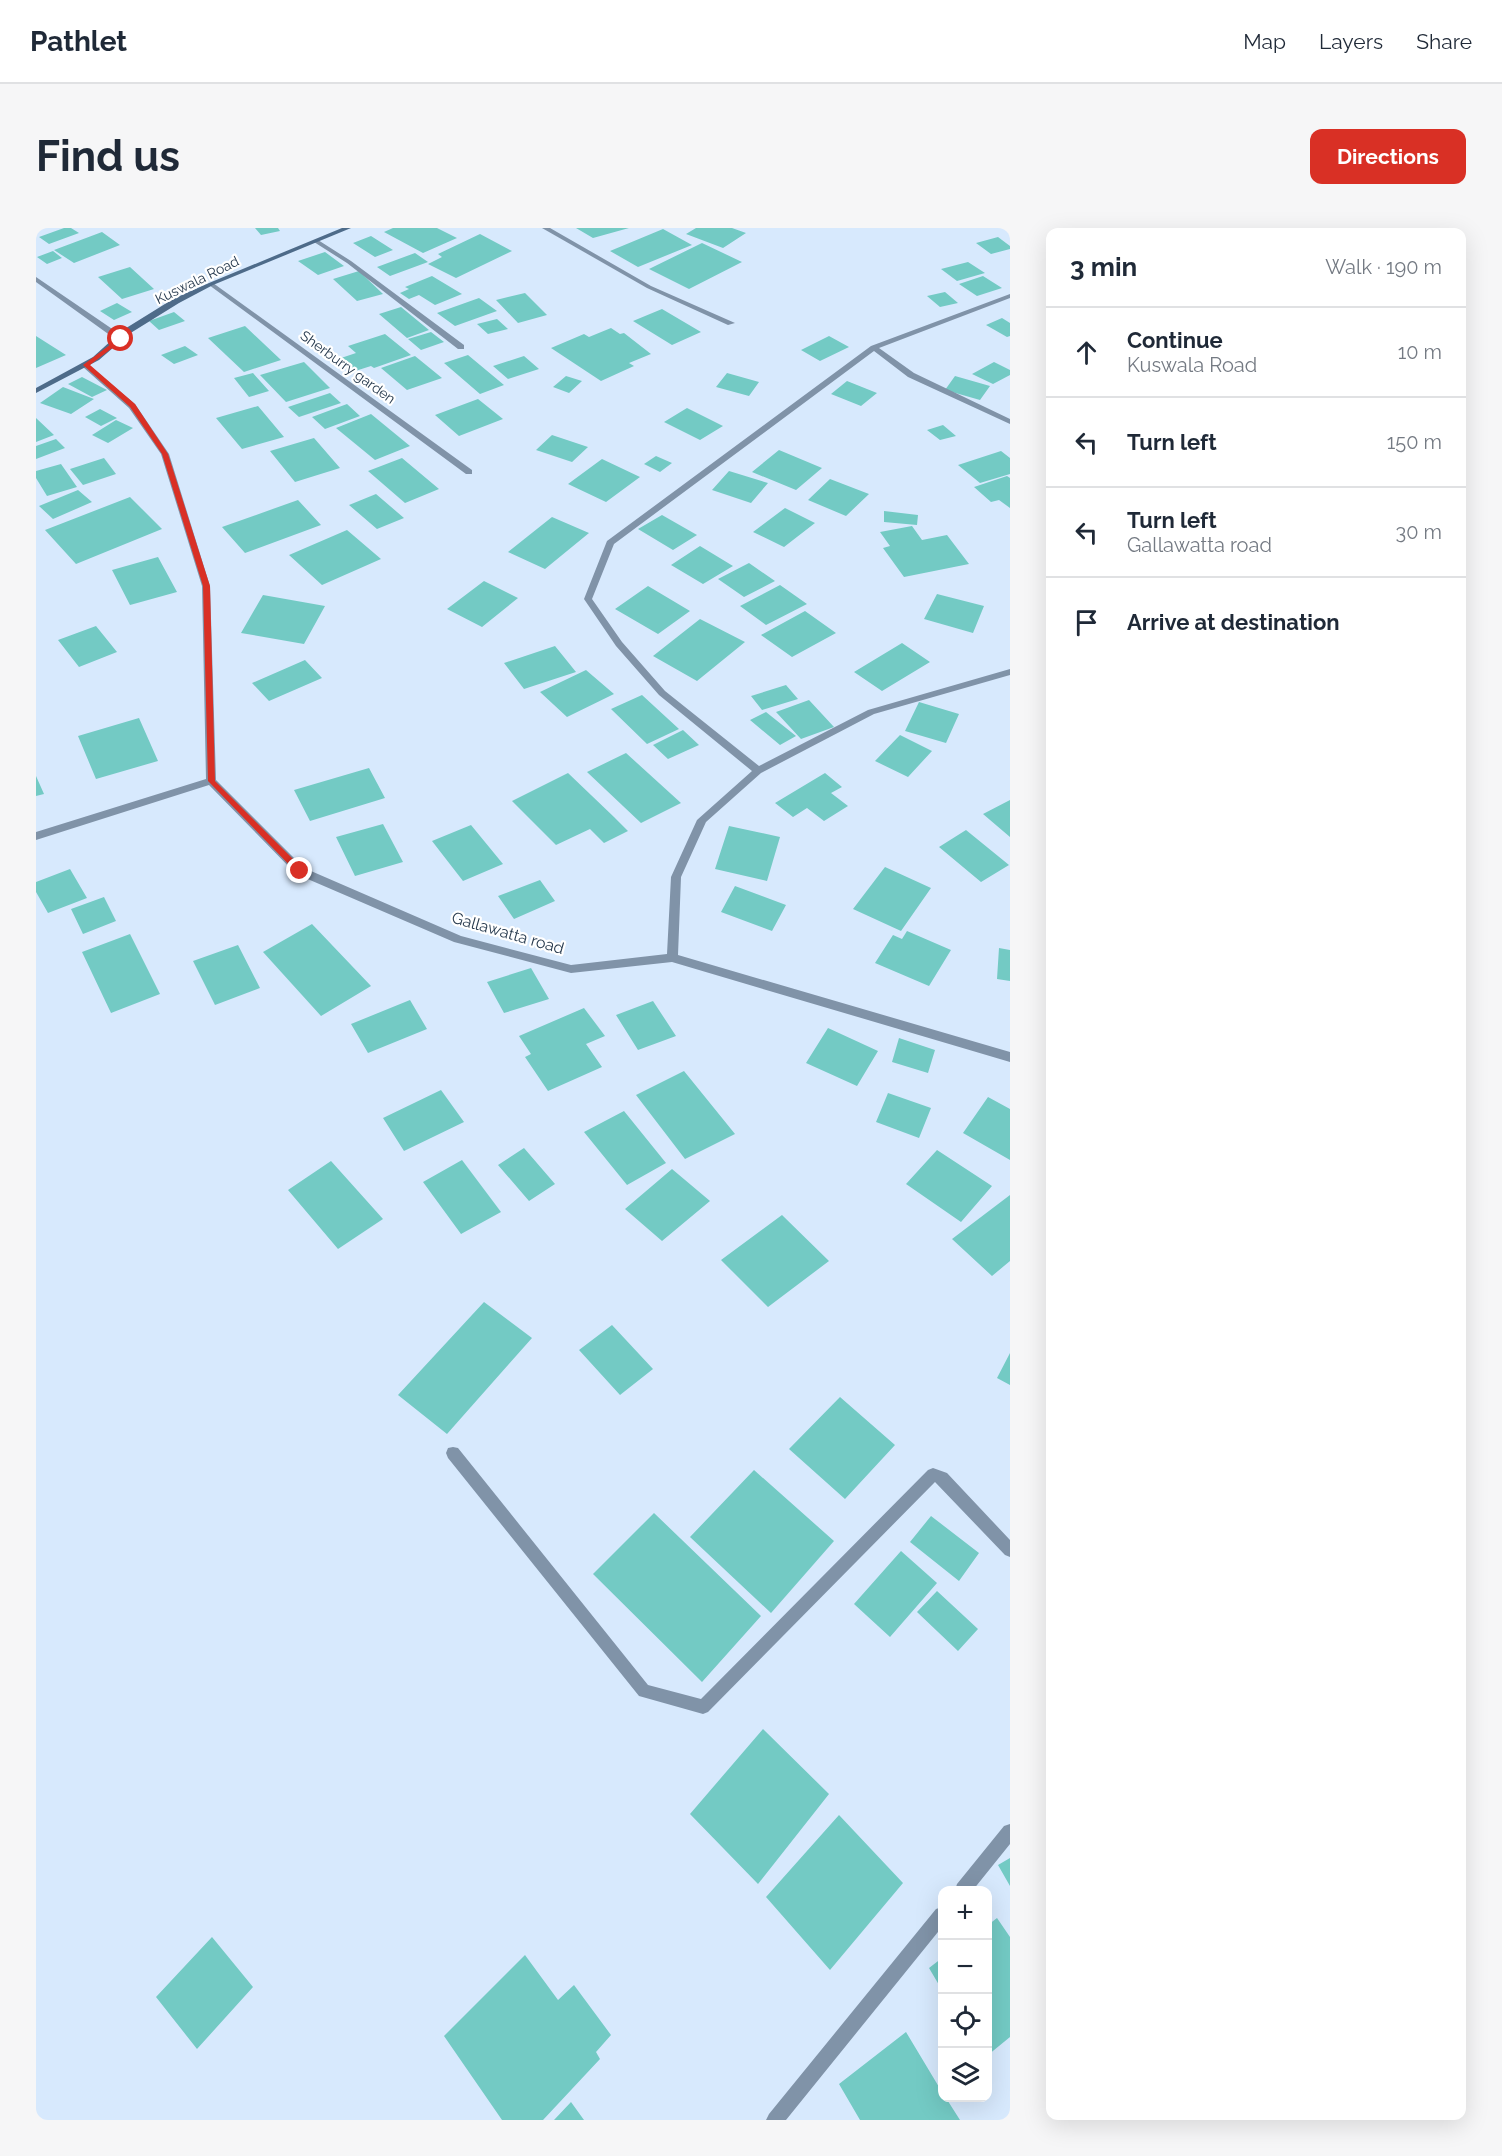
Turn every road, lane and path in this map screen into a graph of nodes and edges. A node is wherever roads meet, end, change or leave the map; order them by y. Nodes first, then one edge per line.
1 (348, 228) edge
2 (545, 228) edge
3 (316, 241) junction
4 (36, 279) edge
5 (211, 284) junction
6 (1010, 296) edge
7 (731, 324) dead end
8 (121, 339) junction
9 (461, 347) dead end
10 (874, 348) junction
11 (86, 365) junction
12 (36, 391) edge
13 (1010, 422) edge
14 (469, 472) dead end
15 (1010, 672) edge
16 (758, 771) junction
17 (212, 781) junction
18 (36, 836) edge
19 (672, 958) junction
20 (1009, 1059) edge
21 (453, 1453) dead end
22 (1010, 1550) edge
23 (1010, 1832) edge
24 (966, 1886) edge
25 (938, 1920) edge
26 (776, 2120) edge

1 - 3 street, Kuswala Road
2 - 7 street
3 - 5 street, Kuswala Road
3 - 9 street
4 - 8 street
5 - 8 street, Kuswala Road
5 - 14 street, Sherburry garden
6 - 10 street
8 - 11 street, Kuswala Road
10 - 13 street
10 - 16 street
11 - 12 street, Kuswala Road
11 - 17 street
15 - 16 street
16 - 19 street
17 - 18 street
17 - 19 street, Gallawatta road
19 - 20 street, Gallawatta road
21 - 22 street
23 - 24 street
25 - 26 street

